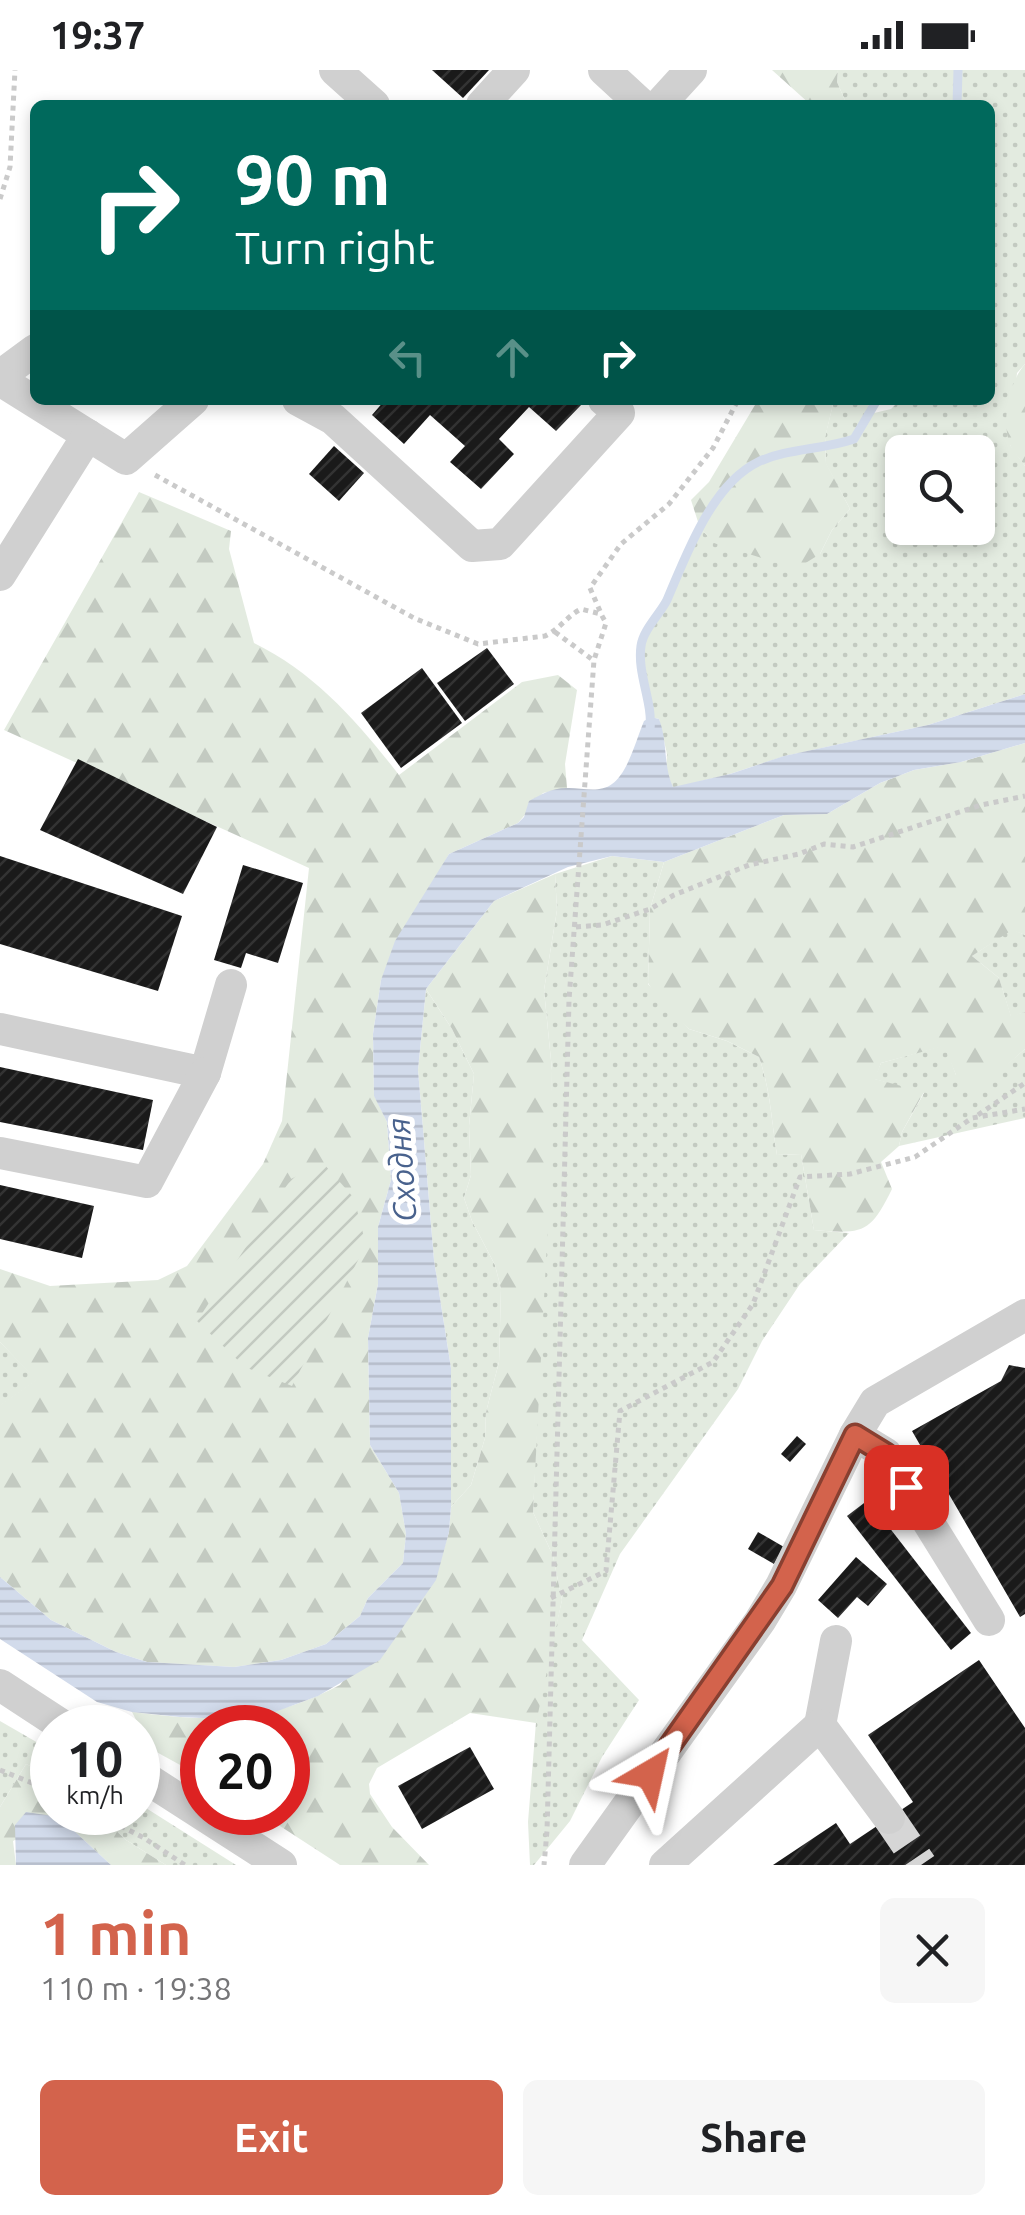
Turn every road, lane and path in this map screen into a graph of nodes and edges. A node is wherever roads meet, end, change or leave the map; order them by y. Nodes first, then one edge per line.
1 (16, 70) edge
2 (335, 70) edge
3 (514, 70) edge
4 (604, 70) edge
5 (691, 70) edge
6 (368, 100) edge
7 (487, 100) edge
8 (637, 100) edge
9 (663, 100) edge
10 (0, 199) edge
11 (30, 354) edge
12 (0, 378) edge
13 (30, 397) edge
14 (42, 405) edge
15 (187, 405) edge
16 (610, 405) edge
17 (735, 405) edge
18 (342, 410) edge
19 (88, 435) junction
20 (126, 459) junction
21 (0, 575) edge
22 (601, 614) junction
23 (555, 632) junction
24 (594, 660) junction
25 (1025, 796) edge
26 (575, 927) junction
27 (231, 985) dead end
28 (0, 1029) edge
29 (205, 1073) junction
30 (1025, 1083) edge
31 (1025, 1109) edge
32 (972, 1118) junction
33 (0, 1153) edge
34 (1025, 1315) edge
35 (855, 1435) junction
36 (551, 1598) junction
37 (989, 1620) dead end
38 (836, 1641) dead end
39 (0, 1686) edge
40 (30, 1705) edge
41 (820, 1726) junction
42 (0, 1770) edge
43 (30, 1782) edge
44 (160, 1787) edge
45 (889, 1818) tunnel mouth
46 (133, 1835) edge
47 (185, 1865) edge
48 (281, 1865) edge
49 (544, 1865) edge
50 (584, 1865) edge
51 (665, 1865) edge

1 - 10 path
2 - 6 street
3 - 7 street
4 - 8 street
5 - 9 street
11 - 12 street
12 - 13 street
14 - 19 street
15 - 20 street
16 - 18 street
17 - 22 path
19 - 20 street
19 - 21 street
20 - 23 path
22 - 23 path
22 - 24 path
23 - 24 path
24 - 26 path
25 - 26 path
26 - 36 path
27 - 29 street
28 - 29 street
29 - 33 street
30 - 32 path
31 - 32 path
32 - 36 path
34 - 35 street
35 - 37 street
35 - 50 street
36 - 49 path
38 - 41 street
39 - 40 street
41 - 45 street
41 - 51 street
42 - 43 path
44 - 48 street
46 - 47 path

